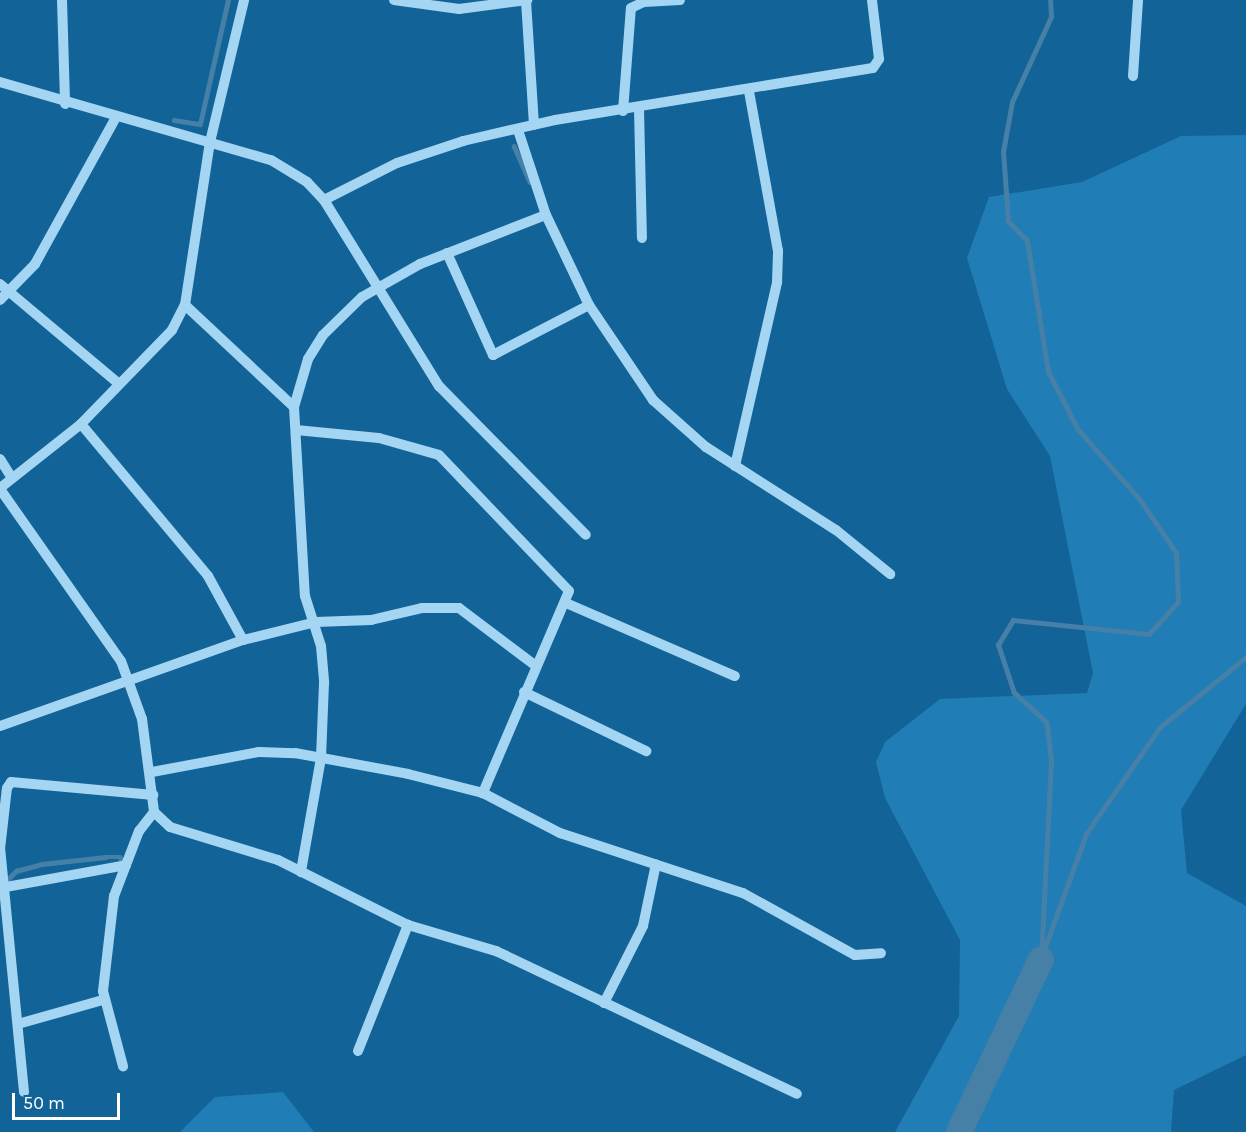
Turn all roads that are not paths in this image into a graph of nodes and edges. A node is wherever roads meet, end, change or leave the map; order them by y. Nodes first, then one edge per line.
1 (62, 0) edge
2 (244, 0) edge
3 (394, 0) edge
4 (526, 0) edge
5 (680, 0) edge
6 (872, 0) edge
7 (1138, 0) edge
8 (1133, 76) dead end
9 (0, 82) edge
10 (749, 91) junction
11 (65, 104) junction
12 (639, 109) junction
13 (623, 111) junction
14 (115, 119) junction
15 (534, 125) junction
16 (518, 130) junction
17 (210, 142) junction
18 (324, 200) junction
19 (546, 215) junction
20 (642, 238) dead end
21 (447, 253) junction
22 (0, 284) edge
23 (377, 288) junction
24 (4, 296) edge
25 (185, 305) junction
26 (589, 305) junction
27 (119, 384) junction
28 (294, 407) junction
29 (81, 424) junction
30 (296, 430) junction
31 (0, 459) edge
32 (735, 466) junction
33 (12, 478) junction
34 (0, 489) edge
35 (586, 535) dead end
36 (890, 574) dead end
37 (566, 603) junction
38 (316, 622) junction
39 (243, 640) junction
40 (536, 666) junction
41 (735, 676) dead end
42 (129, 677) junction
43 (524, 692) junction
44 (0, 726) edge
45 (646, 751) dead end
46 (321, 758) junction
47 (152, 772) junction
48 (483, 793) junction
49 (153, 795) junction
50 (154, 812) junction
51 (656, 864) junction
52 (126, 865) junction
53 (302, 873) junction
54 (2, 885) edge
55 (408, 925) junction
56 (881, 953) dead end
57 (103, 1000) junction
58 (604, 1003) junction
59 (18, 1024) junction
60 (358, 1051) dead end
61 (123, 1066) dead end
62 (24, 1092) dead end
63 (797, 1094) dead end

1 - 11 street
2 - 17 street
3 - 4 street
4 - 15 street
5 - 13 street
6 - 10 street
7 - 8 street
9 - 11 street
10 - 12 street
10 - 32 street
11 - 14 street
12 - 13 street
12 - 20 street
13 - 15 street
14 - 17 street
14 - 24 street
15 - 16 street
16 - 18 street
16 - 19 street
17 - 18 street
17 - 25 street
18 - 23 street
19 - 21 street
19 - 26 street
21 - 23 street
21 - 26 street
22 - 24 street
23 - 28 street
23 - 35 street
24 - 27 street
25 - 27 street
25 - 28 street
26 - 32 street
27 - 29 street
28 - 30 street
29 - 33 street
29 - 39 street
30 - 37 street
30 - 38 street
31 - 33 street
32 - 36 street
33 - 34 street
34 - 42 street
37 - 40 street
37 - 41 street
38 - 39 street
38 - 40 street
38 - 46 street
39 - 42 street
40 - 43 street
42 - 44 street
42 - 47 street
43 - 45 street
43 - 48 street
46 - 47 street
46 - 48 street
46 - 53 street
47 - 49 street
48 - 51 street
49 - 50 street
49 - 54 street
50 - 52 street
50 - 53 street
51 - 56 street
51 - 58 street
52 - 54 street
52 - 57 street
53 - 55 street
54 - 59 street
55 - 58 street
55 - 60 street
57 - 59 street
57 - 61 street
58 - 63 street
59 - 62 street

